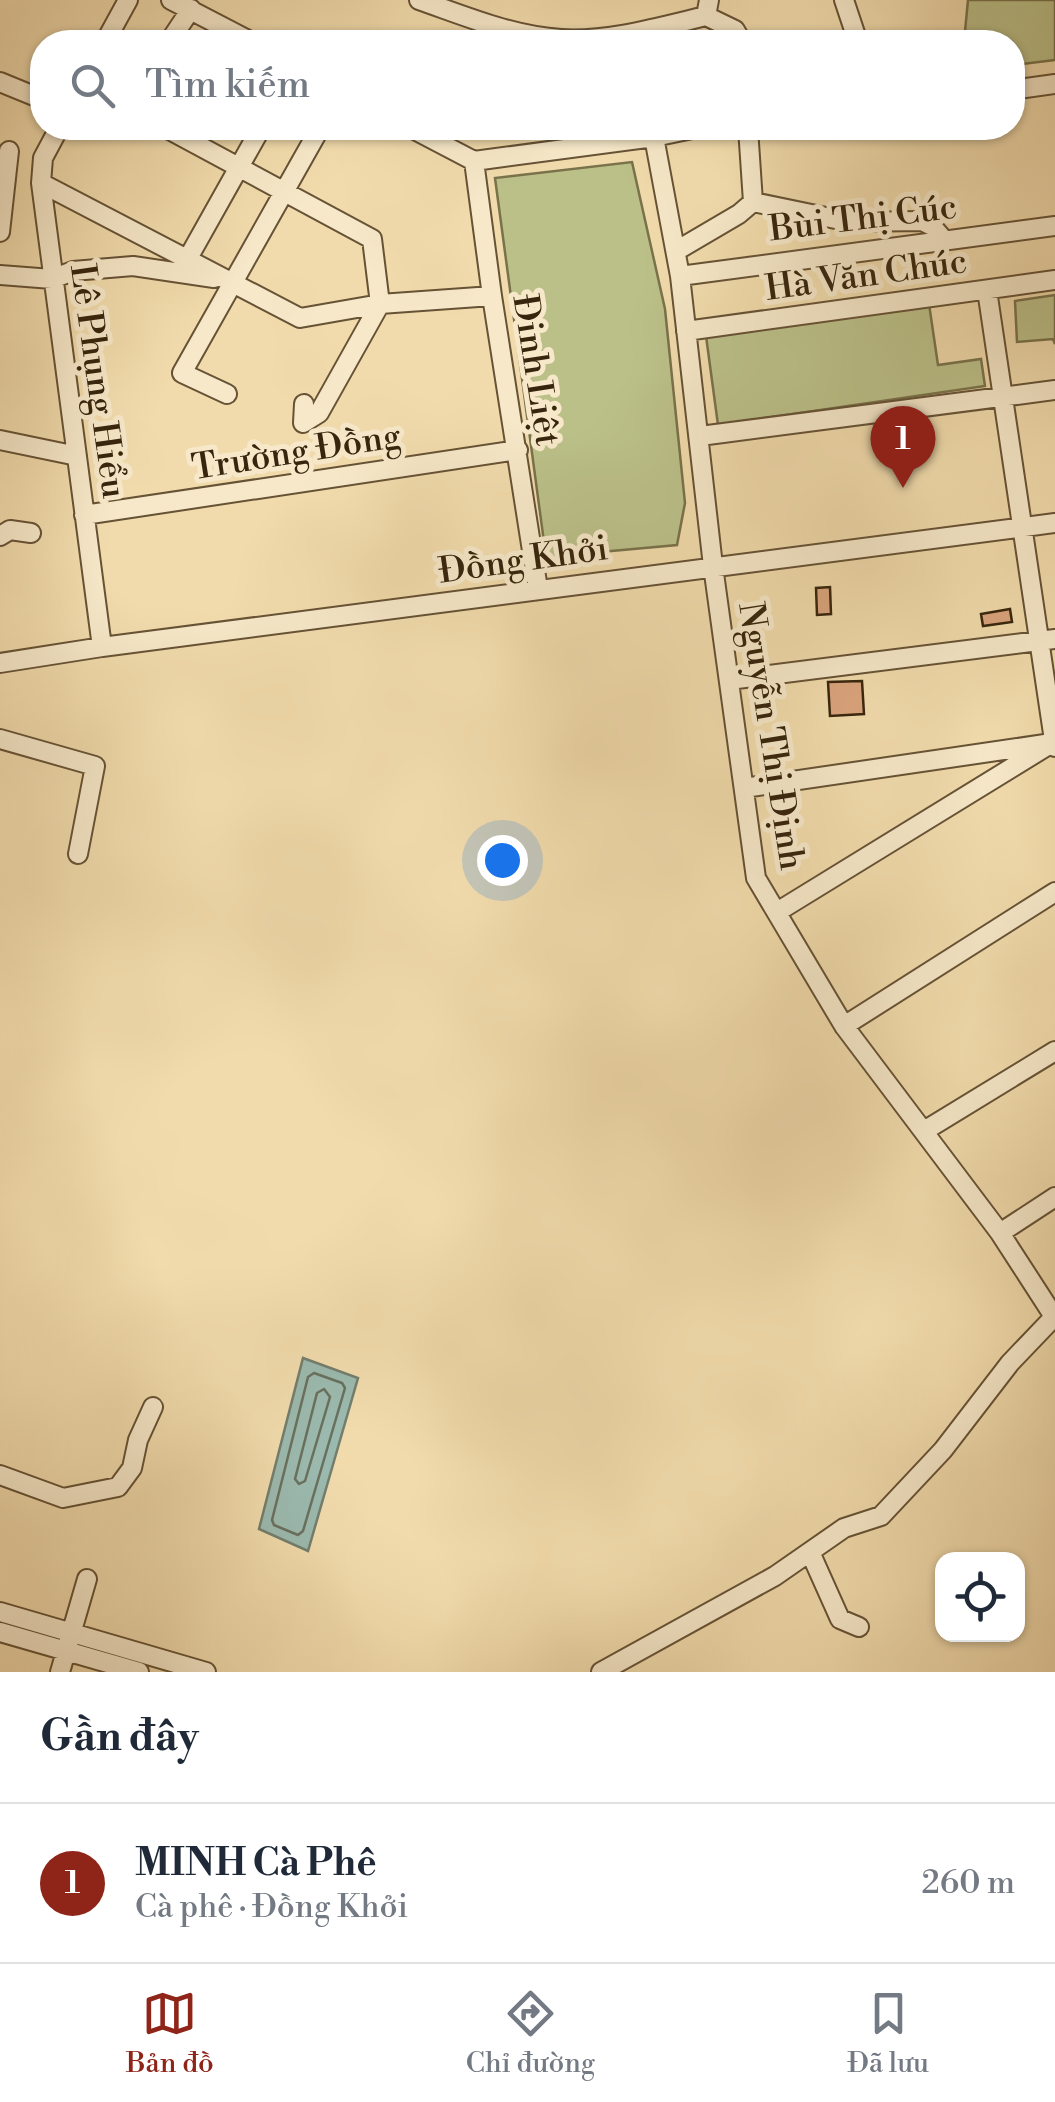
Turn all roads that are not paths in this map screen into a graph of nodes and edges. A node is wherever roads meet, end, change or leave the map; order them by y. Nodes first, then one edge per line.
1 (128, 0) edge
2 (171, 0) edge
3 (419, 0) edge
4 (844, 0) edge
5 (708, 8) edge
6 (191, 9) junction
7 (112, 30) edge
8 (177, 30) edge
9 (230, 30) edge
10 (507, 30) edge
11 (650, 30) edge
12 (735, 30) edge
13 (854, 30) edge
14 (0, 82) edge
15 (1055, 84) edge
16 (1025, 88) edge
17 (30, 94) edge
18 (53, 140) edge
19 (188, 140) edge
20 (255, 140) edge
21 (313, 140) edge
22 (434, 140) edge
23 (632, 140) edge
24 (655, 140) edge
25 (749, 140) edge
26 (9, 151) dead end
27 (474, 161) junction
28 (239, 168) junction
29 (41, 184) junction
30 (285, 192) junction
31 (753, 202) junction
32 (1055, 226) edge
33 (0, 232) edge
34 (944, 240) junction
35 (676, 251) junction
36 (186, 260) junction
37 (0, 275) edge
38 (680, 276) junction
39 (52, 278) junction
40 (1055, 280) edge
41 (234, 281) junction
42 (987, 290) junction
43 (492, 296) junction
44 (380, 304) junction
45 (686, 331) junction
46 (1055, 390) edge
47 (227, 394) dead end
48 (1002, 397) junction
49 (304, 404) dead end
50 (700, 436) junction
51 (0, 440) edge
52 (518, 450) junction
53 (77, 456) junction
54 (84, 516) junction
55 (1055, 523) edge
56 (1021, 529) junction
57 (31, 533) dead end
58 (0, 536) edge
59 (714, 566) junction
60 (538, 589) junction
61 (1046, 640) edge
62 (102, 647) junction
63 (0, 663) edge
64 (729, 680) junction
65 (0, 739) edge
66 (1054, 744) edge
67 (744, 788) junction
68 (78, 854) dead end
69 (1055, 892) edge
70 (777, 912) junction
71 (844, 1026) junction
72 (1055, 1051) edge
73 (924, 1130) junction
74 (1055, 1197) edge
75 (1000, 1233) junction
76 (1055, 1318) edge
77 (153, 1407) dead end
78 (0, 1475) edge
79 (810, 1552) junction
80 (87, 1579) dead end
81 (0, 1612) edge
82 (859, 1627) dead end
83 (0, 1632) edge
84 (69, 1642) junction
85 (60, 1672) edge
86 (139, 1672) edge
87 (206, 1672) edge
88 (601, 1672) edge

1 - 7 street
2 - 6 street
3 - 10 street
4 - 13 street
5 - 11 street
5 - 12 street
6 - 8 street
6 - 9 street
14 - 17 street
15 - 16 street
18 - 29 street, Lê Phụng Hiểu
19 - 28 street
20 - 28 street
21 - 30 street
22 - 27 street
23 - 27 street
24 - 35 street, Nguyễn Thị Định
25 - 31 street
26 - 33 street
27 - 43 street, Đinh Liệt
28 - 30 street
28 - 36 street
29 - 36 street
29 - 39 street, Lê Phụng Hiểu
30 - 41 street
30 - 44 street
31 - 34 street
31 - 35 street
32 - 34 street, Bùi Thị Cúc
34 - 38 street, Bùi Thị Cúc
35 - 38 street, Nguyễn Thị Định
36 - 41 street
37 - 39 street
38 - 45 street, Nguyễn Thị Định
39 - 41 street
39 - 53 street, Lê Phụng Hiểu
40 - 42 street, Hà Văn Chúc
41 - 44 street
41 - 47 street
42 - 45 street, Hà Văn Chúc
42 - 48 street
43 - 44 street
43 - 52 street, Đinh Liệt
44 - 49 street
45 - 50 street, Nguyễn Thị Định
46 - 48 street
48 - 50 street
48 - 56 street
50 - 59 street, Nguyễn Thị Định
51 - 53 street
52 - 54 street, Trường Đồng
52 - 60 street, Đinh Liệt
53 - 54 street, Lê Phụng Hiểu
54 - 62 street, Lê Phụng Hiểu
55 - 56 street, Đồng Khởi
56 - 59 street, Đồng Khởi
56 - 61 street
57 - 58 street
59 - 60 street, Đồng Khởi
59 - 64 street, Nguyễn Thị Định
60 - 62 street, Đồng Khởi
61 - 64 street
61 - 66 street
62 - 63 street, Đồng Khởi
64 - 67 street, Nguyễn Thị Định
65 - 68 street
66 - 67 street
66 - 70 street
67 - 70 street, Nguyễn Thị Định
69 - 71 street
70 - 71 street, Nguyễn Thị Định
71 - 73 street, Nguyễn Thị Định
72 - 73 street
73 - 75 street, Nguyễn Thị Định
74 - 75 street
75 - 76 street, Nguyễn Thị Định
76 - 79 street
77 - 78 street
79 - 82 street
79 - 88 street
80 - 84 street
81 - 84 street
83 - 84 street
84 - 85 street
84 - 86 street
84 - 87 street

